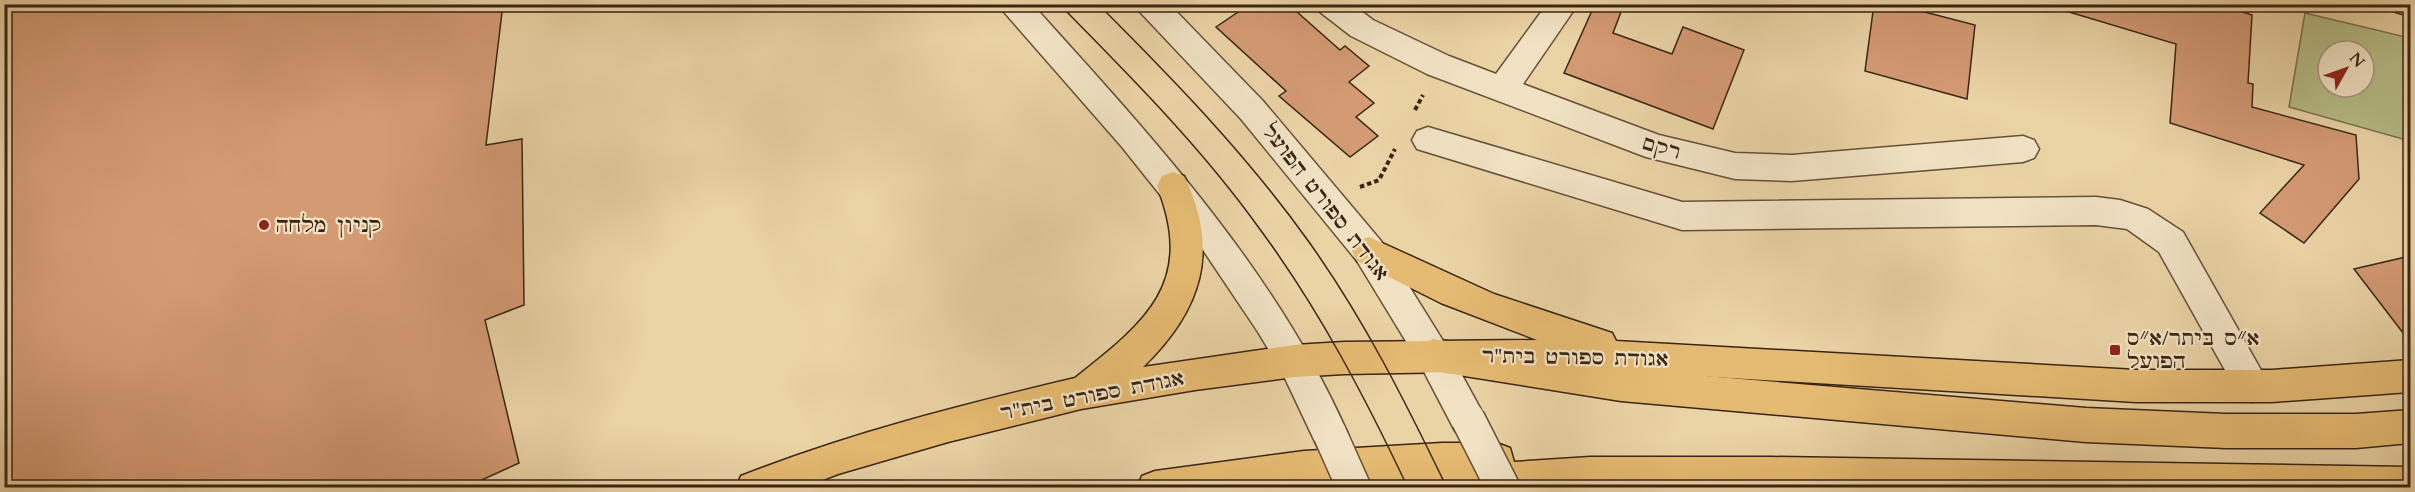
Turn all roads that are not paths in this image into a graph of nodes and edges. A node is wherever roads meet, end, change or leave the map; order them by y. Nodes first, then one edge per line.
1 (1014, 4) edge
2 (1150, 4) edge
3 (1330, 4) edge
4 (1564, 4) edge
5 (1503, 89) junction
6 (1413, 132) road end
7 (2023, 149) dead end
8 (1173, 186) junction
9 (1369, 251) junction
10 (1433, 356) junction
11 (1664, 358) junction
12 (1294, 361) junction
13 (2410, 376) edge
14 (2252, 386) junction
15 (1081, 393) junction
16 (2410, 427) edge
17 (1771, 474) junction
18 (2410, 484) edge
19 (754, 488) edge
20 (1155, 488) edge
21 (1354, 488) edge
22 (1403, 488) edge
23 (1503, 488) edge

1 - 8 street
2 - 9 street, אגודת ספורט הפועל
3 - 5 street, רקם
4 - 5 street
5 - 7 street, רקם
6 - 14 street
8 - 12 street
8 - 15 main road
9 - 10 street, אגודת ספורט הפועל
9 - 11 main road
10 - 11 main road, אגודת ספורט בית"ר
10 - 12 main road, אגודת ספורט בית"ר
10 - 16 main road
10 - 23 street, אגודת ספורט הפועל, bridge
11 - 14 main road, אגודת ספורט בית"ר
12 - 15 main road, אגודת ספורט בית"ר
12 - 21 street, bridge
13 - 14 main road, אגודת ספורט בית"ר
15 - 19 main road, אגודת ספורט בית"ר
17 - 18 main road
17 - 20 main road
17 - 22 main road

